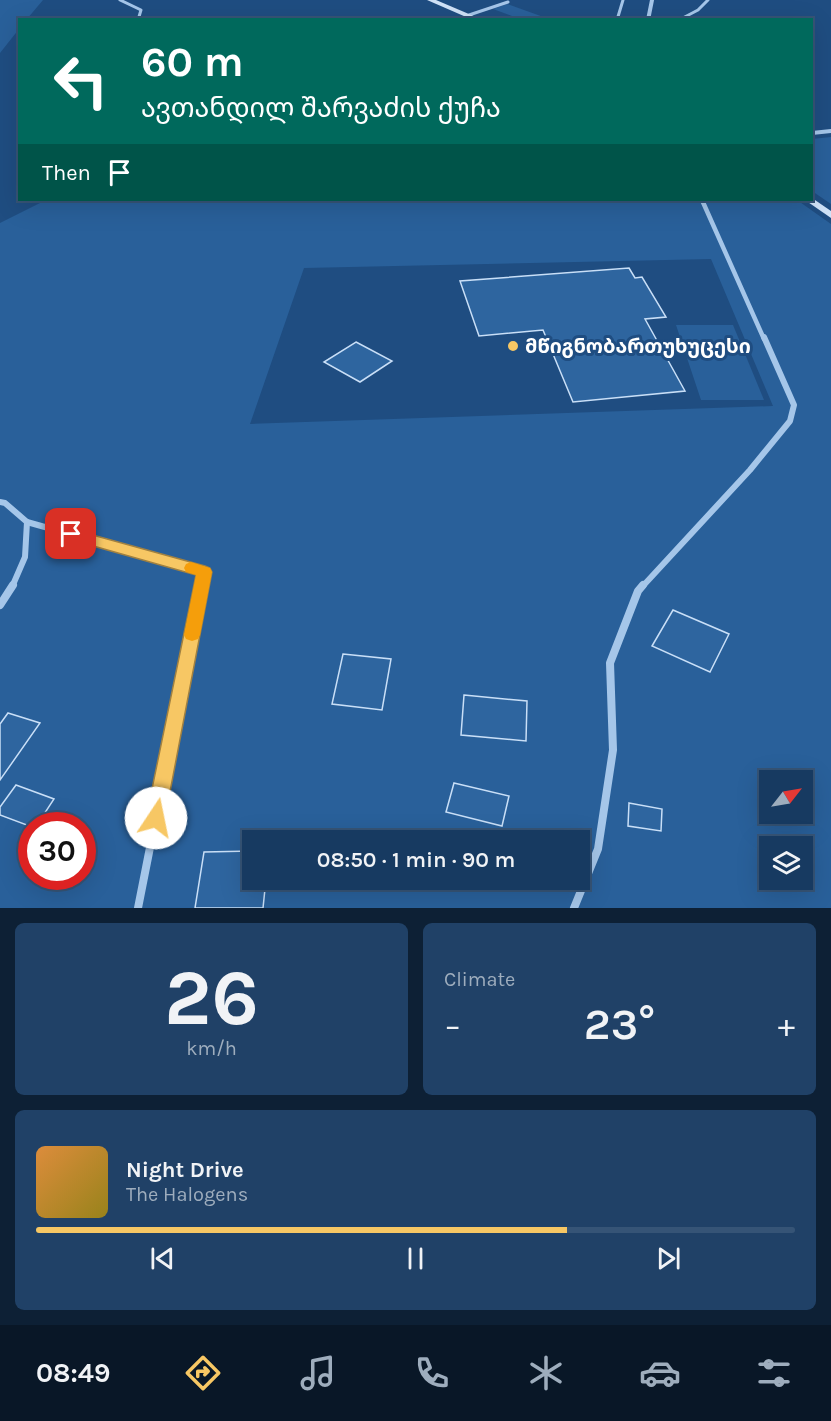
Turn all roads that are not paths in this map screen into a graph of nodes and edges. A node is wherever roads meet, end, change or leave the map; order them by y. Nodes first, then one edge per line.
1 (120, 0) edge
2 (430, 0) edge
3 (623, 0) edge
4 (652, 0) edge
5 (708, 0) edge
6 (508, 2) dead end
7 (469, 15) junction
8 (139, 18) edge
9 (476, 18) edge
10 (618, 18) edge
11 (648, 18) edge
12 (683, 18) edge
13 (831, 131) edge
14 (813, 134) edge
15 (702, 201) edge
16 (810, 201) edge
17 (831, 215) edge
18 (0, 502) edge
19 (27, 522) junction
20 (0, 605) edge
21 (138, 908) edge
22 (574, 908) edge

1 - 8 lane
2 - 7 main road
3 - 10 lane
4 - 11 street
5 - 12 lane
6 - 7 lane
7 - 9 main road
13 - 14 street
15 - 22 street
16 - 17 main road
18 - 19 street
19 - 20 street
19 - 21 street

